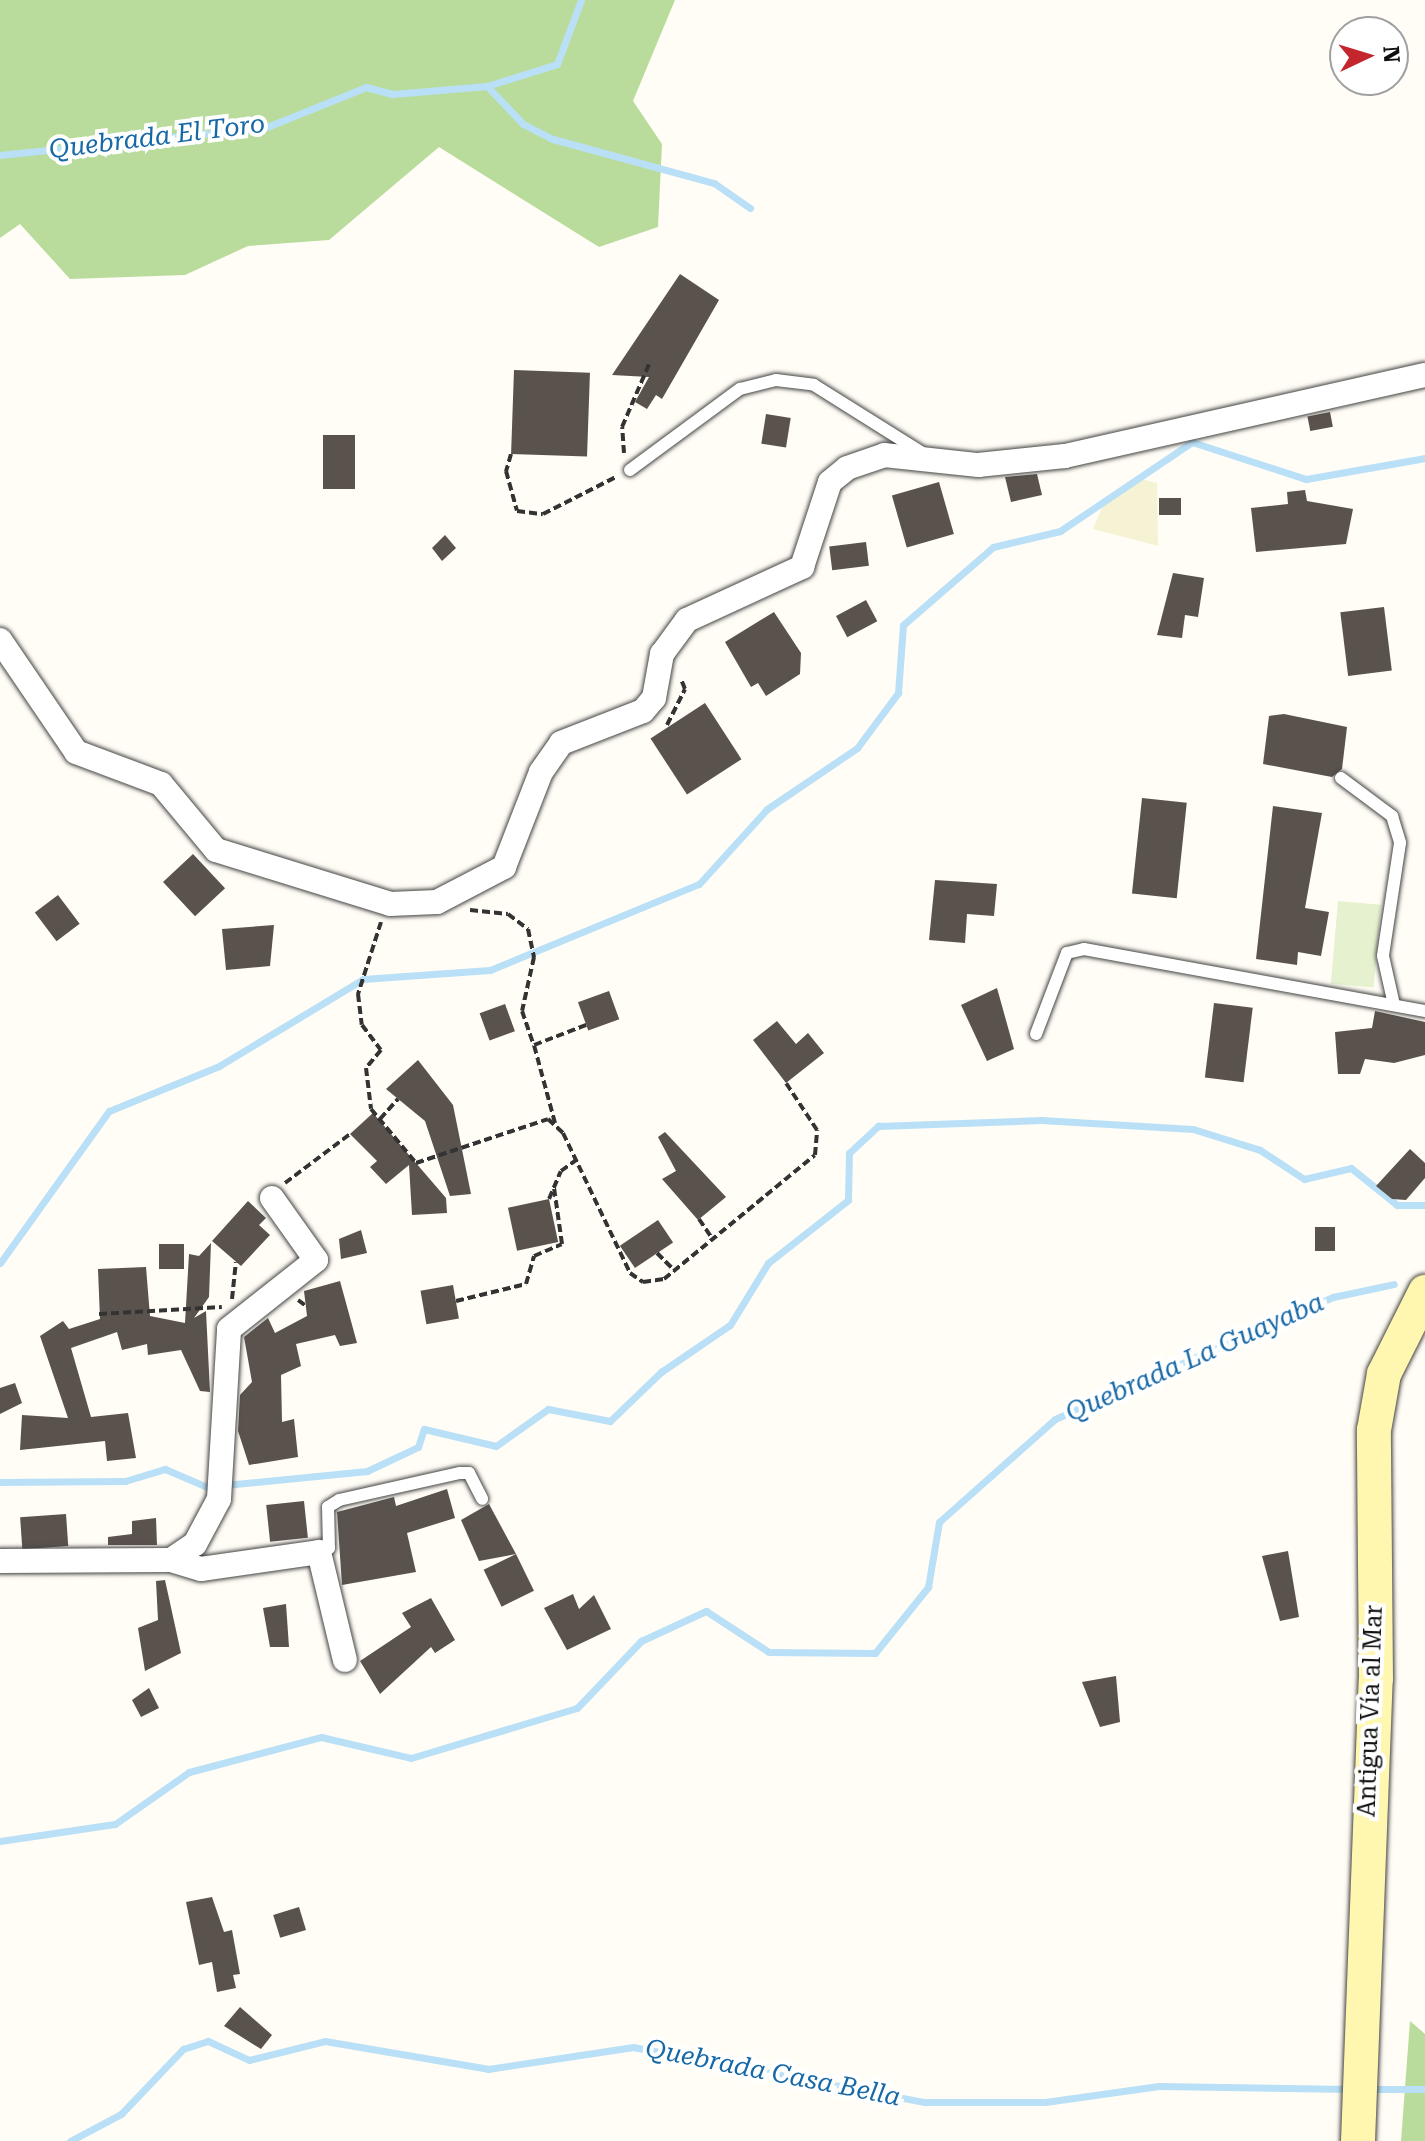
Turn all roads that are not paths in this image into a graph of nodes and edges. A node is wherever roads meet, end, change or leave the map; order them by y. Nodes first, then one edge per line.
1 (1425, 375) edge
2 (927, 455) junction
3 (630, 470) road end
4 (0, 640) edge
5 (1341, 778) dead end
6 (1394, 1005) junction
7 (1425, 1011) edge
8 (1036, 1034) dead end
9 (272, 1198) road end
10 (1425, 1292) edge
11 (482, 1499) dead end
12 (321, 1554) junction
13 (171, 1560) junction
14 (0, 1561) edge
15 (345, 1660) dead end
16 (1359, 2125) edge

1 - 2 street
2 - 3 lane
2 - 4 street
5 - 6 lane
6 - 7 lane
6 - 8 lane
9 - 13 street
10 - 16 main road, Antigua Vía al Mar
11 - 12 lane
12 - 13 street
12 - 15 street
13 - 14 street

